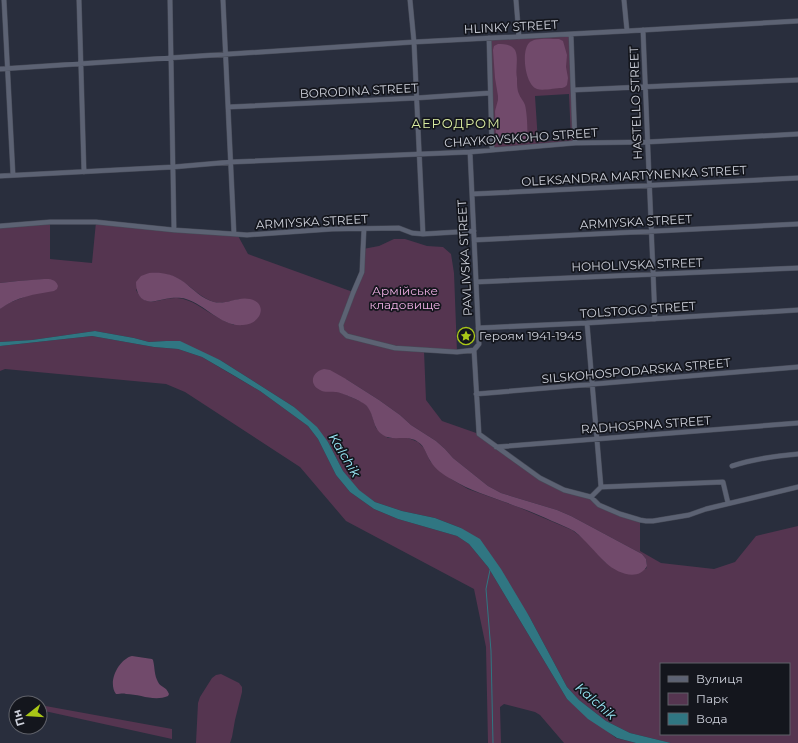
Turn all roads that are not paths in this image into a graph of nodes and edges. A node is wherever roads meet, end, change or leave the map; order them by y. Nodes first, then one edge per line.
1 (4, 0) edge
2 (79, 0) edge
3 (170, 0) edge
4 (223, 0) edge
5 (410, 0) edge
6 (516, 0) edge
7 (624, 0) edge
8 (798, 22) edge
9 (643, 30) junction
10 (627, 31) junction
11 (571, 34) junction
12 (519, 36) junction
13 (489, 38) junction
14 (414, 42) junction
15 (226, 53) junction
16 (171, 57) junction
17 (81, 63) junction
18 (7, 68) junction
19 (0, 69) edge
20 (798, 80) edge
21 (645, 86) junction
22 (573, 90) junction
23 (490, 93) junction
24 (416, 98) junction
25 (228, 107) junction
26 (798, 134) edge
27 (647, 142) junction
28 (575, 143) junction
29 (492, 150) junction
30 (470, 152) junction
31 (419, 154) junction
32 (231, 162) junction
33 (173, 167) junction
34 (84, 172) junction
35 (13, 175) junction
36 (0, 176) edge
37 (798, 178) edge
38 (649, 186) junction
39 (472, 194) junction
40 (798, 224) edge
41 (0, 226) edge
42 (364, 229) junction
43 (174, 230) junction
44 (474, 231) junction
45 (651, 231) junction
46 (234, 234) junction
47 (423, 234) junction
48 (474, 240) junction
49 (798, 268) edge
50 (653, 275) junction
51 (476, 282) junction
52 (798, 310) edge
53 (655, 319) junction
54 (587, 324) junction
55 (478, 328) junction
56 (474, 350) junction
57 (798, 367) edge
58 (592, 384) junction
59 (476, 394) junction
60 (798, 423) edge
61 (597, 439) junction
62 (496, 447) junction
63 (798, 454) edge
64 (732, 466) dead end
65 (601, 487) junction
66 (798, 487) edge
67 (591, 497) junction
68 (728, 504) junction

1 - 18 street
2 - 17 street
3 - 16 street
4 - 15 street
5 - 14 street
6 - 12 street
7 - 10 street, HASTELLO STREET
8 - 9 street, HLINKY STREET
9 - 10 street, HLINKY STREET
9 - 21 street, HASTELLO STREET
10 - 11 street, HLINKY STREET
11 - 12 street, HLINKY STREET
11 - 22 street
12 - 13 street, HLINKY STREET
13 - 14 street, HLINKY STREET
13 - 23 street
14 - 15 street, HLINKY STREET
14 - 24 street
15 - 16 street, HLINKY STREET
15 - 25 street
16 - 17 street, HLINKY STREET
16 - 33 street
17 - 18 street, HLINKY STREET
17 - 34 street
18 - 19 street, HLINKY STREET
18 - 35 street
20 - 21 street
21 - 22 street
21 - 27 street, HASTELLO STREET
22 - 28 street
23 - 24 street, BORODINA STREET
23 - 29 street
24 - 25 street, BORODINA STREET
24 - 31 street
25 - 32 street
26 - 27 street, CHAYKOVSKOHO STREET
27 - 28 street, CHAYKOVSKOHO STREET
27 - 38 street, HASTELLO STREET
28 - 29 street, CHAYKOVSKOHO STREET
29 - 30 street, CHAYKOVSKOHO STREET
30 - 31 street, CHAYKOVSKOHO STREET
30 - 39 street, PAVLIVSKA STREET
31 - 32 street, CHAYKOVSKOHO STREET
31 - 47 street
32 - 33 street, CHAYKOVSKOHO STREET
32 - 46 street
33 - 34 street, CHAYKOVSKOHO STREET
33 - 43 street
34 - 35 street, CHAYKOVSKOHO STREET
35 - 36 street, CHAYKOVSKOHO STREET
37 - 38 street, OLEKSANDRA MARTYNENKA STREET
38 - 39 street, OLEKSANDRA MARTYNENKA STREET
38 - 45 street, HASTELLO STREET
39 - 44 street, PAVLIVSKA STREET
40 - 45 street, ARMIYSKA STREET
41 - 43 street, ARMIYSKA STREET
42 - 46 street, ARMIYSKA STREET
42 - 47 street, ARMIYSKA STREET
42 - 56 street
43 - 46 street, ARMIYSKA STREET
44 - 47 street, ARMIYSKA STREET
44 - 48 street, PAVLIVSKA STREET
45 - 48 street, ARMIYSKA STREET
45 - 50 street, HASTELLO STREET
48 - 51 street, PAVLIVSKA STREET
49 - 50 street, HOHOLIVSKA STREET
50 - 51 street, HOHOLIVSKA STREET
50 - 53 street, HASTELLO STREET
51 - 55 street, PAVLIVSKA STREET
52 - 53 street, TOLSTOGO STREET
53 - 54 street, TOLSTOGO STREET
54 - 55 street, TOLSTOGO STREET
54 - 58 street
55 - 56 street, PAVLIVSKA STREET
56 - 59 street, PAVLIVSKA STREET
57 - 58 street, SILSKOHOSPODARSKA STREET
58 - 59 street, SILSKOHOSPODARSKA STREET
58 - 61 street
59 - 62 street, PAVLIVSKA STREET
60 - 61 street, RADHOSPNA STREET
61 - 62 street, RADHOSPNA STREET
61 - 65 street
62 - 67 street
63 - 64 street
65 - 67 street
65 - 68 street
66 - 68 street
67 - 68 street

